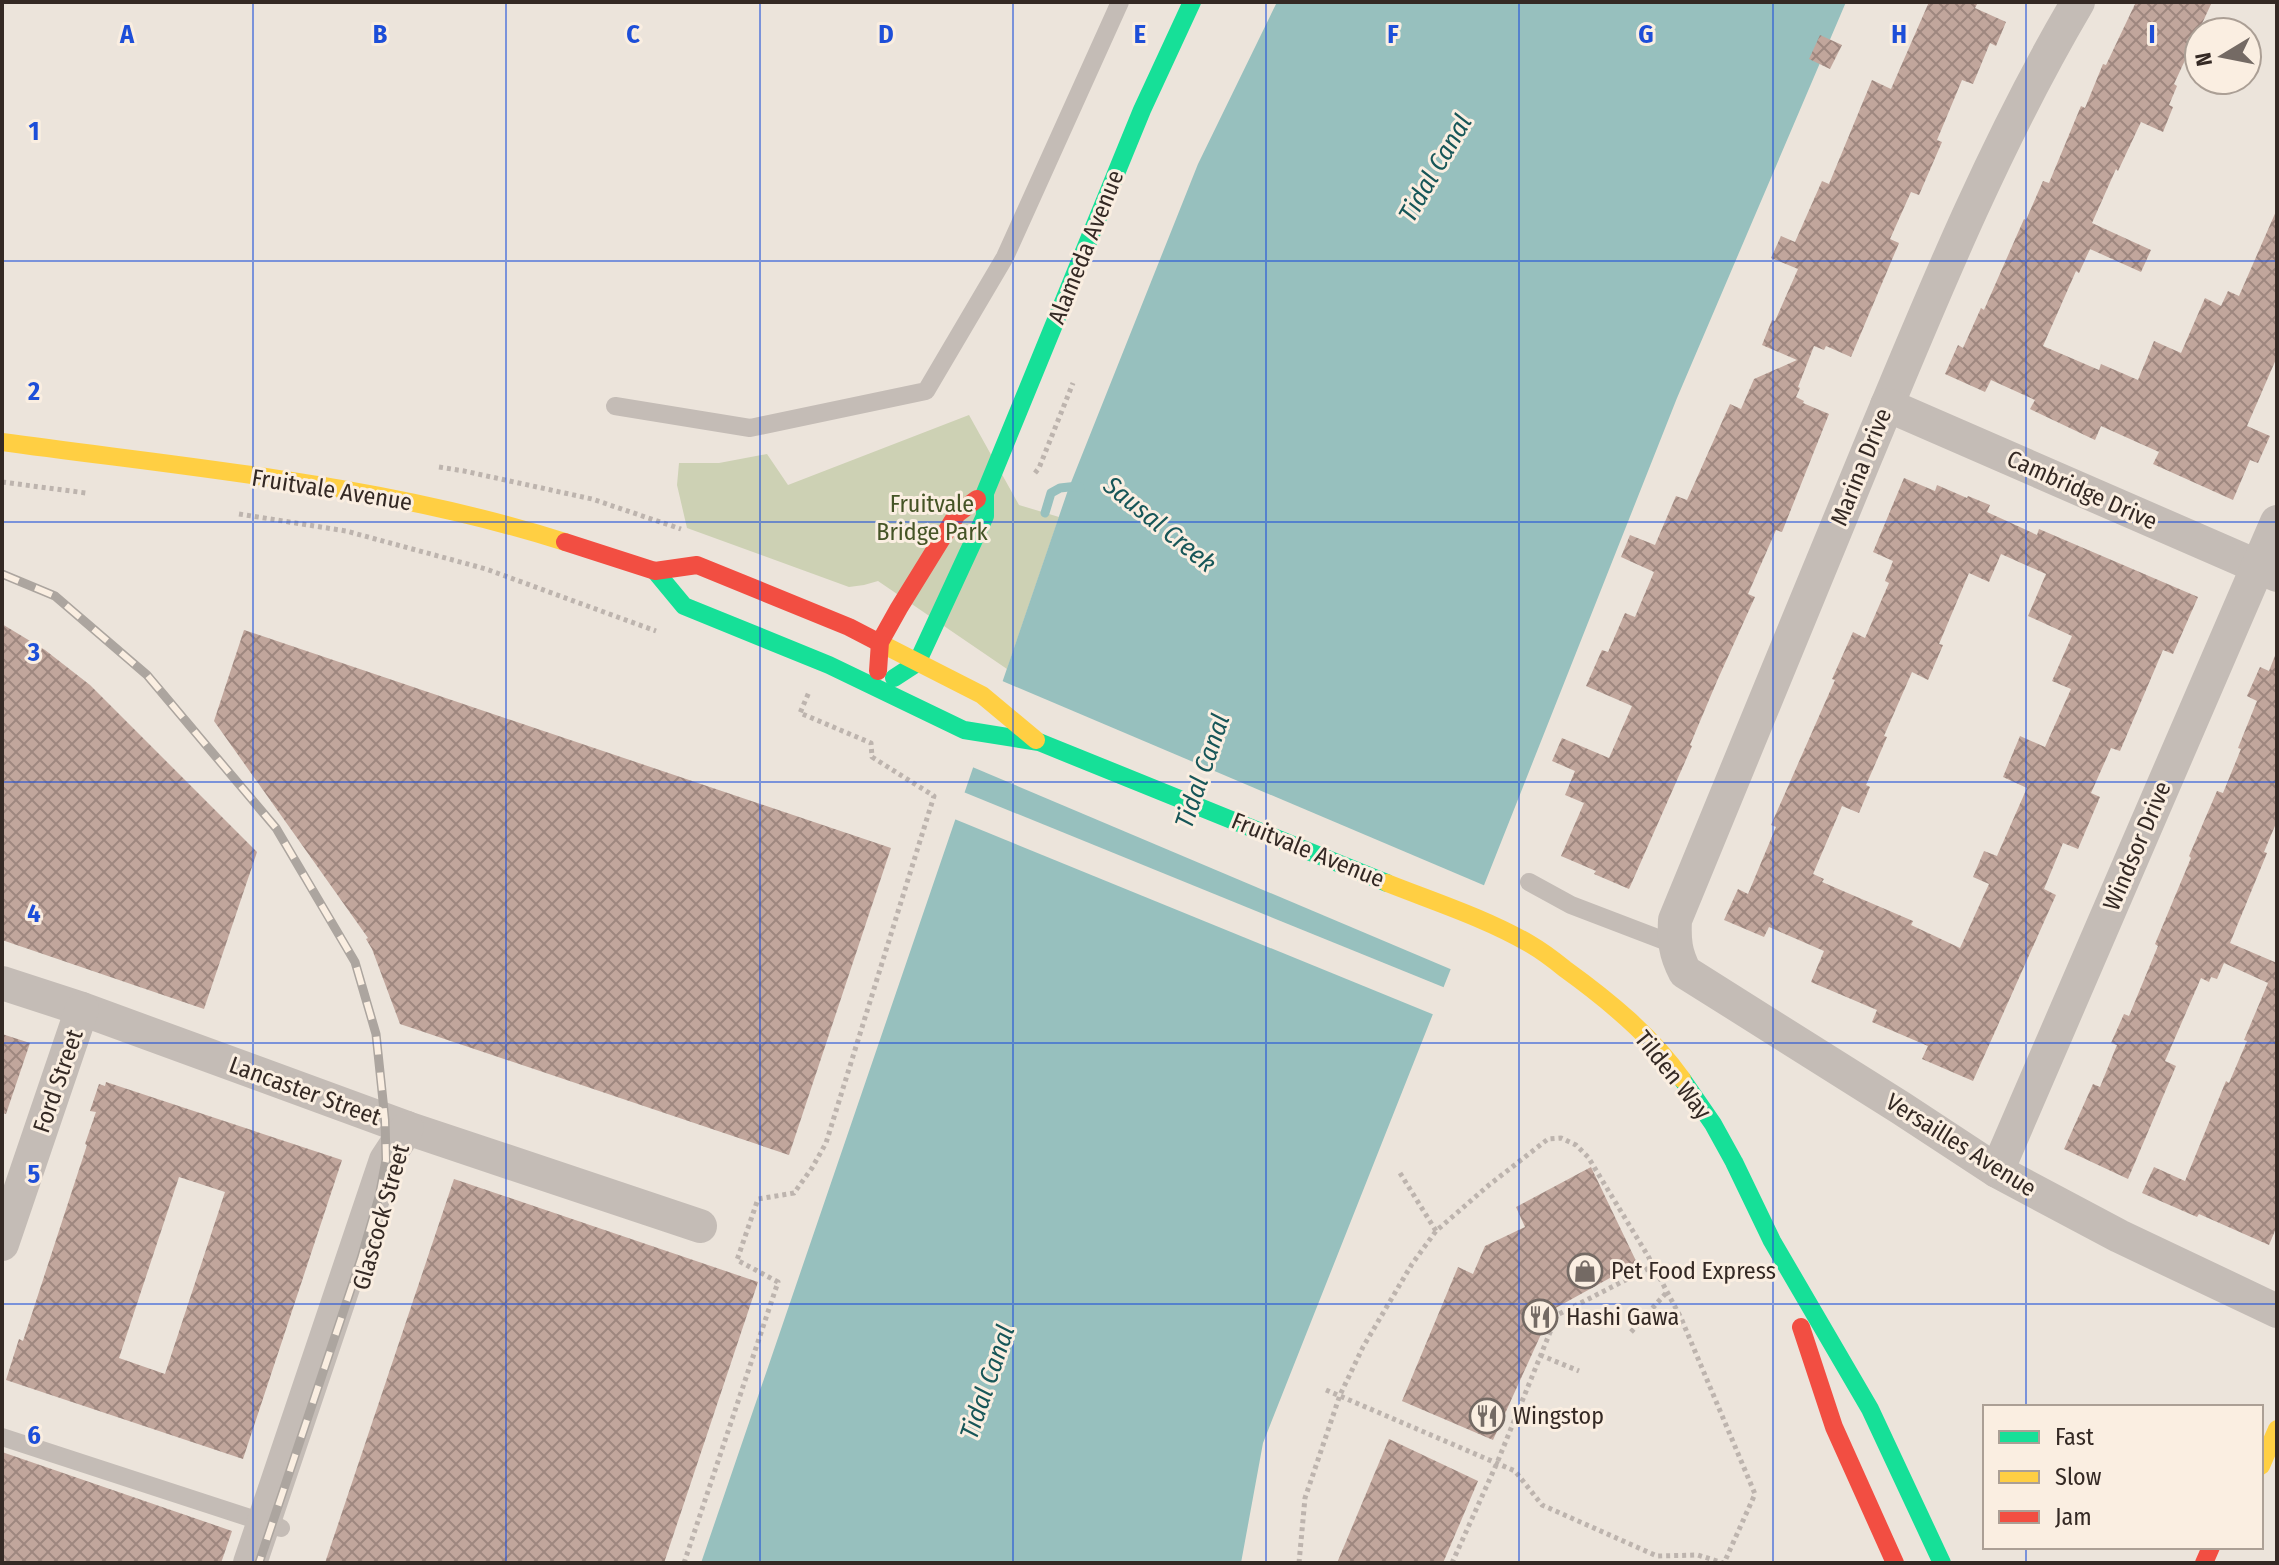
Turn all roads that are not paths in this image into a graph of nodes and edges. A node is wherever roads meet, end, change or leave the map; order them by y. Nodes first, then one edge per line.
1 (1120, 2) edge
2 (1192, 2) edge
3 (2078, 2) edge
4 (1887, 405) junction
5 (615, 406) dead end
6 (2, 442) edge
7 (985, 493) junction
8 (2277, 522) edge
9 (655, 571) junction
10 (2267, 571) edge
11 (880, 642) junction
12 (917, 663) junction
13 (877, 689) junction
14 (1039, 742) junction
15 (1529, 882) dead end
16 (1531, 944) joint
17 (1673, 944) junction
18 (2, 983) edge
19 (82, 1009) junction
20 (407, 1128) junction
21 (1997, 1171) junction
22 (700, 1226) dead end
23 (1772, 1241) junction
24 (2, 1244) edge
25 (2277, 1311) edge
26 (2277, 1429) edge
27 (2, 1437) edge
28 (2263, 1461) edge
29 (272, 1526) junction
30 (250, 1563) edge
31 (269, 1563) edge
32 (1895, 1563) edge
33 (1942, 1563) edge

1 - 5 lane
2 - 7 main road, Alameda Avenue
3 - 4 street, Marina Drive
4 - 10 street, Cambridge Drive
4 - 17 street, Marina Drive
6 - 9 main road, Fruitvale Avenue
7 - 11 main road, Alameda Avenue
7 - 12 main road, Alameda Avenue
8 - 10 street, Windsor Drive
9 - 11 main road, Fruitvale Avenue
9 - 13 main road, Fruitvale Avenue
10 - 21 street, Windsor Drive
11 - 12 main road, Fruitvale Avenue
11 - 13 main road, Alameda Avenue
12 - 13 main road
12 - 14 main road, Fruitvale Avenue
13 - 14 main road, Fruitvale Avenue
14 - 16 main road, Fruitvale Avenue
15 - 17 lane
16 - 23 main road, Tilden Way
17 - 21 street, Versailles Avenue
18 - 19 street, Lancaster Street
19 - 20 street, Lancaster Street
19 - 24 street, Ford Street
20 - 22 street, Lancaster Street
20 - 29 street, Glascock Street
21 - 25 street, Versailles Avenue
23 - 32 main road, Tilden Way
23 - 33 main road, Tilden Way
26 - 28 main road
27 - 29 lane
29 - 30 street, Glascock Street
29 - 31 street, Glascock Street

